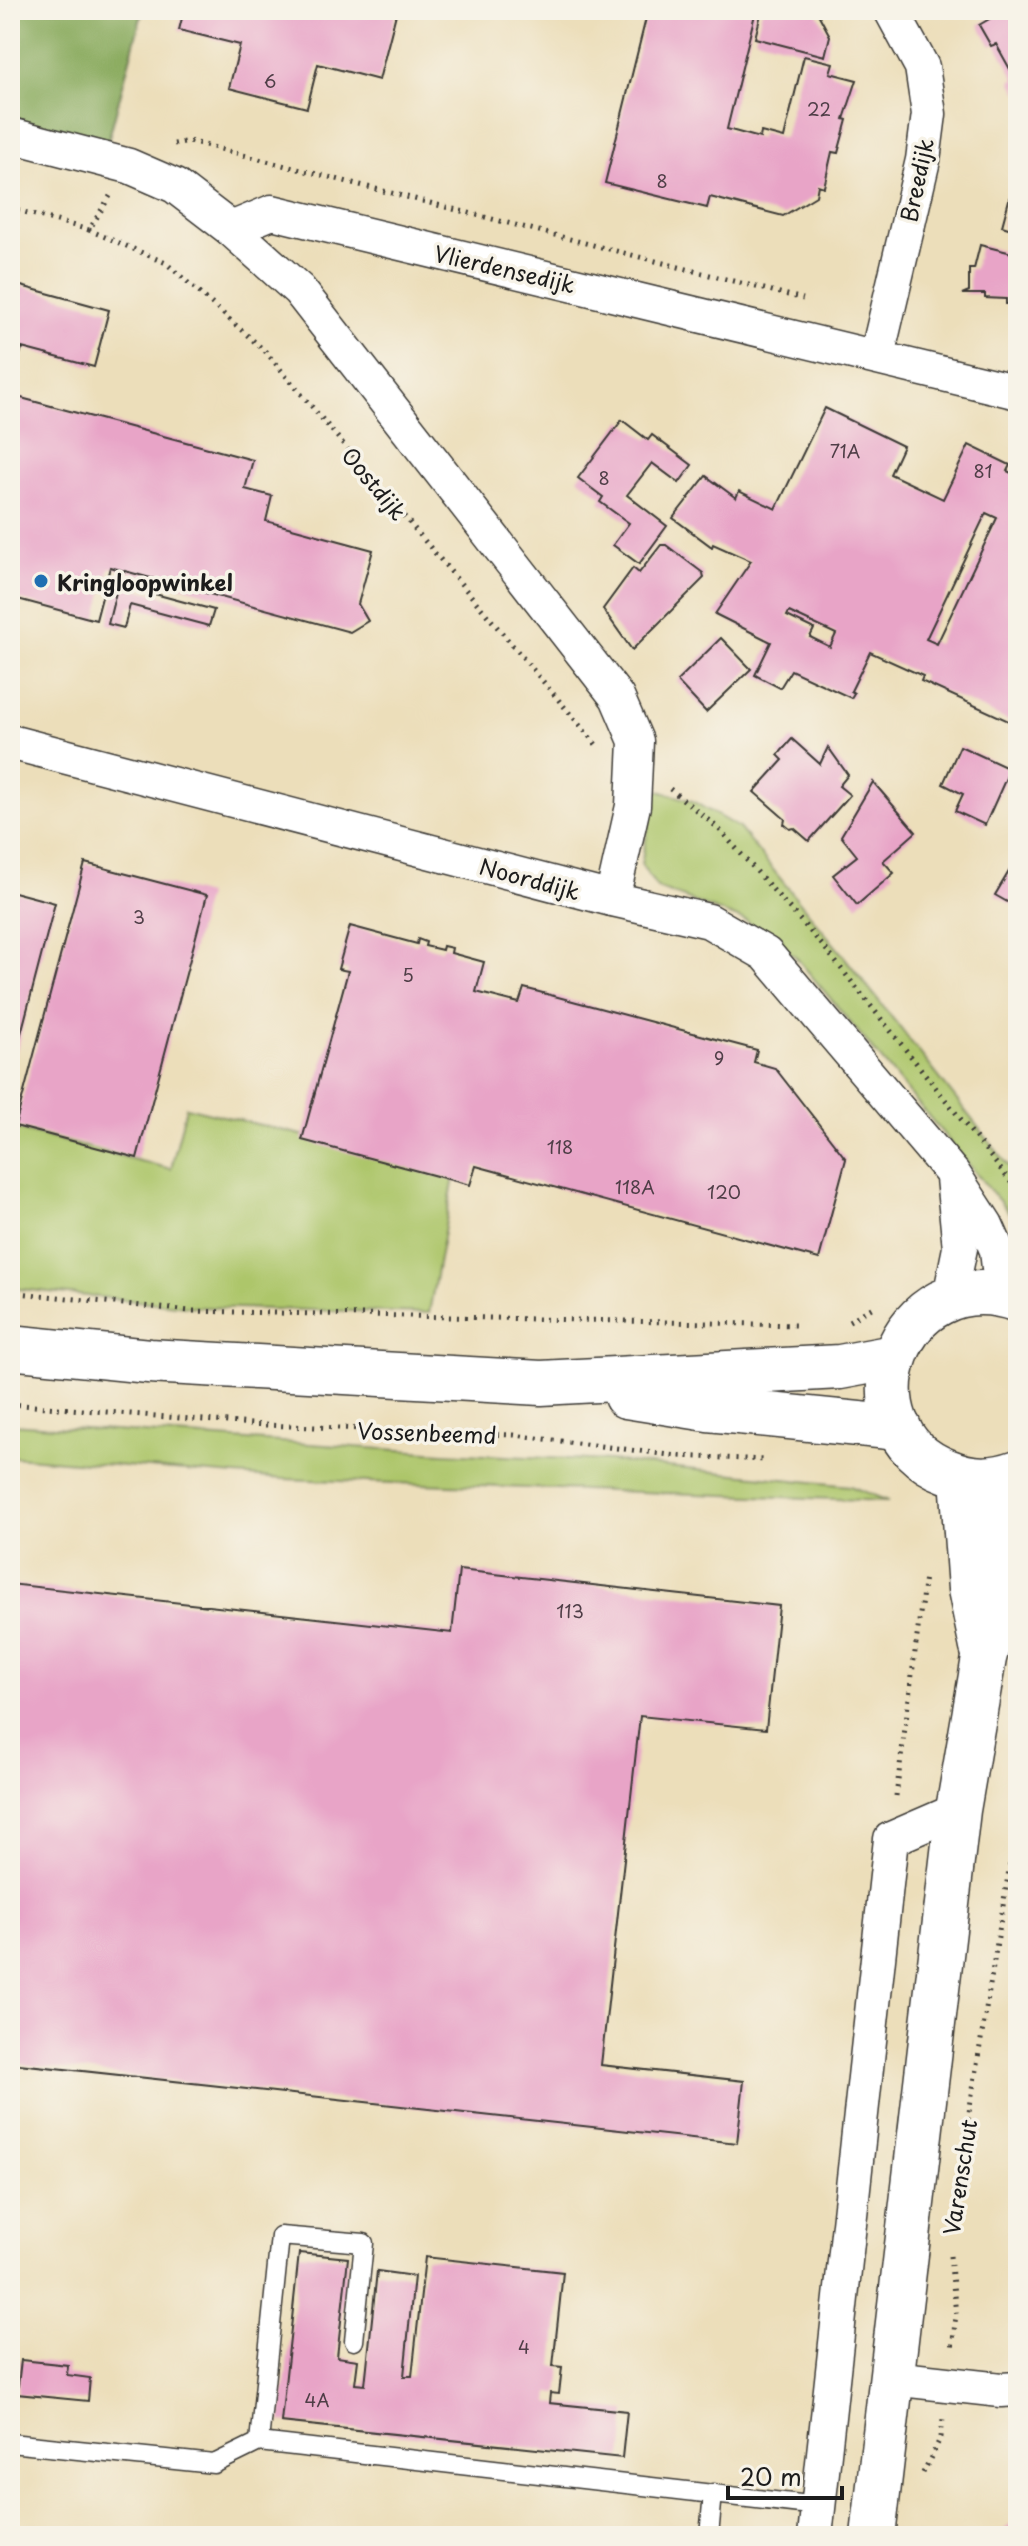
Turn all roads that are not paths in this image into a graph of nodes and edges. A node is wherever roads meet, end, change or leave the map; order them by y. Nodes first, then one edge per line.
1 (891, 10) edge
2 (10, 135) edge
3 (231, 229) junction
4 (877, 356) junction
5 (1018, 392) edge
6 (10, 742) edge
7 (612, 899) junction
8 (953, 1174) junction
9 (950, 1297) junction
10 (1010, 1298) edge
11 (10, 1347) edge
12 (894, 1357) junction
13 (541, 1383) junction
14 (899, 1428) junction
15 (995, 1475) edge
16 (958, 1810) junction
17 (354, 2341) dead end
18 (892, 2378) junction
19 (1018, 2389) edge
20 (259, 2442) junction
21 (10, 2443) edge
22 (713, 2493) junction
23 (817, 2521) edge
24 (709, 2536) edge
25 (873, 2536) edge

1 - 4 street, Breedijk
2 - 3 street
3 - 4 street, Vlierdensedijk
3 - 7 street
4 - 5 street, Vlierdensedijk
6 - 7 street, Noorddijk
7 - 8 street, Noorddijk
8 - 9 street
8 - 10 street, Noorddijk
9 - 10 main road
9 - 12 main road
11 - 13 main road
12 - 13 main road
12 - 14 main road
13 - 14 main road
14 - 15 main road
15 - 16 main road, Varenschut
16 - 18 main road, Varenschut
16 - 23 street
17 - 20 lane
18 - 19 street
18 - 25 main road, Varenschut
20 - 21 lane
20 - 22 lane
22 - 23 lane
22 - 24 lane

